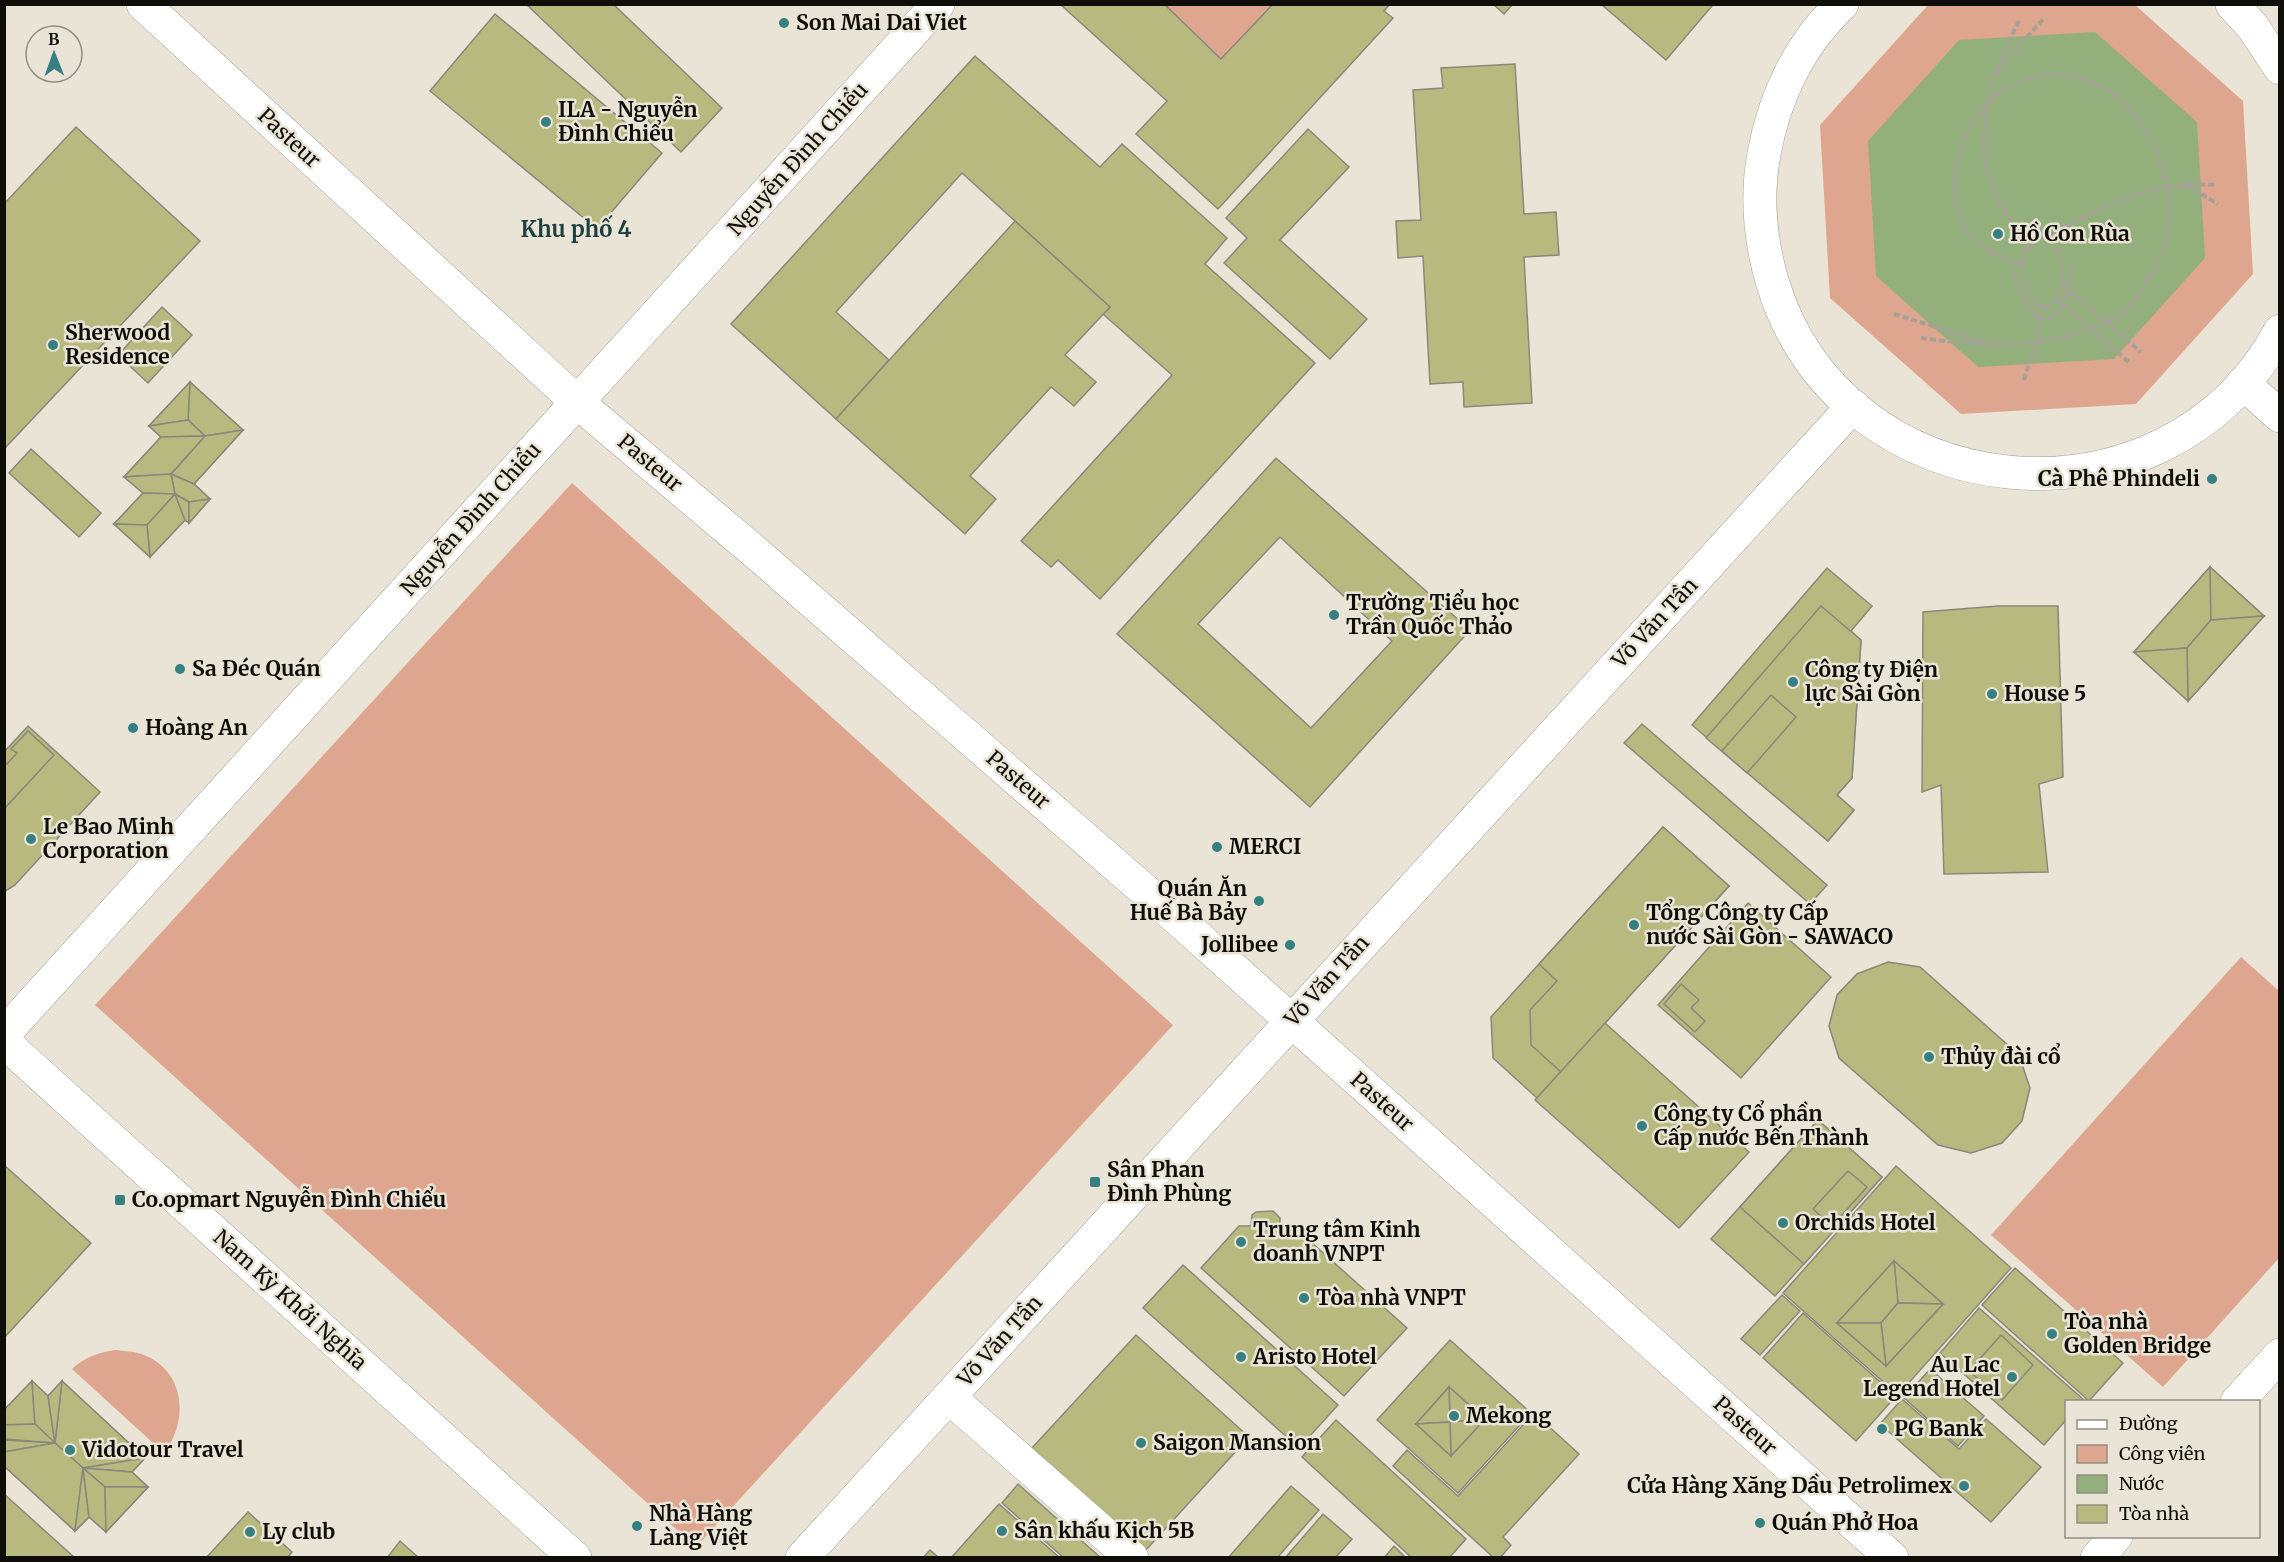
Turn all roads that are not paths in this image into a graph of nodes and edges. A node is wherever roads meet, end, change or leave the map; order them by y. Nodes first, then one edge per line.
1 (143, 4) edge
2 (938, 4) edge
3 (2232, 4) edge
4 (1831, 8) edge
5 (2280, 68) edge
6 (2280, 331) edge
7 (2243, 383) junction
8 (577, 402) junction
9 (1853, 406) junction
10 (2280, 416) edge
11 (1291, 1020) junction
12 (4, 1034) edge
13 (4, 1042) edge
14 (2280, 1355) edge
15 (949, 1397) junction
16 (2239, 1400) edge
17 (2114, 1538) edge
18 (575, 1557) edge
19 (802, 1557) edge
20 (1132, 1557) edge
21 (1892, 1557) edge
22 (2097, 1557) edge

1 - 8 main road, Pasteur
2 - 8 main road, Nguyễn Đình Chiểu
3 - 5 main road
4 - 9 main road
6 - 7 main road
7 - 9 main road
7 - 10 main road
8 - 11 main road, Pasteur
8 - 12 main road, Nguyễn Đình Chiểu
9 - 11 main road, Võ Văn Tần
11 - 15 main road, Võ Văn Tần
11 - 21 main road, Pasteur
13 - 18 main road, Nam Kỳ Khởi Nghĩa
14 - 16 main road
15 - 19 main road, Võ Văn Tần
15 - 20 main road
17 - 22 main road

